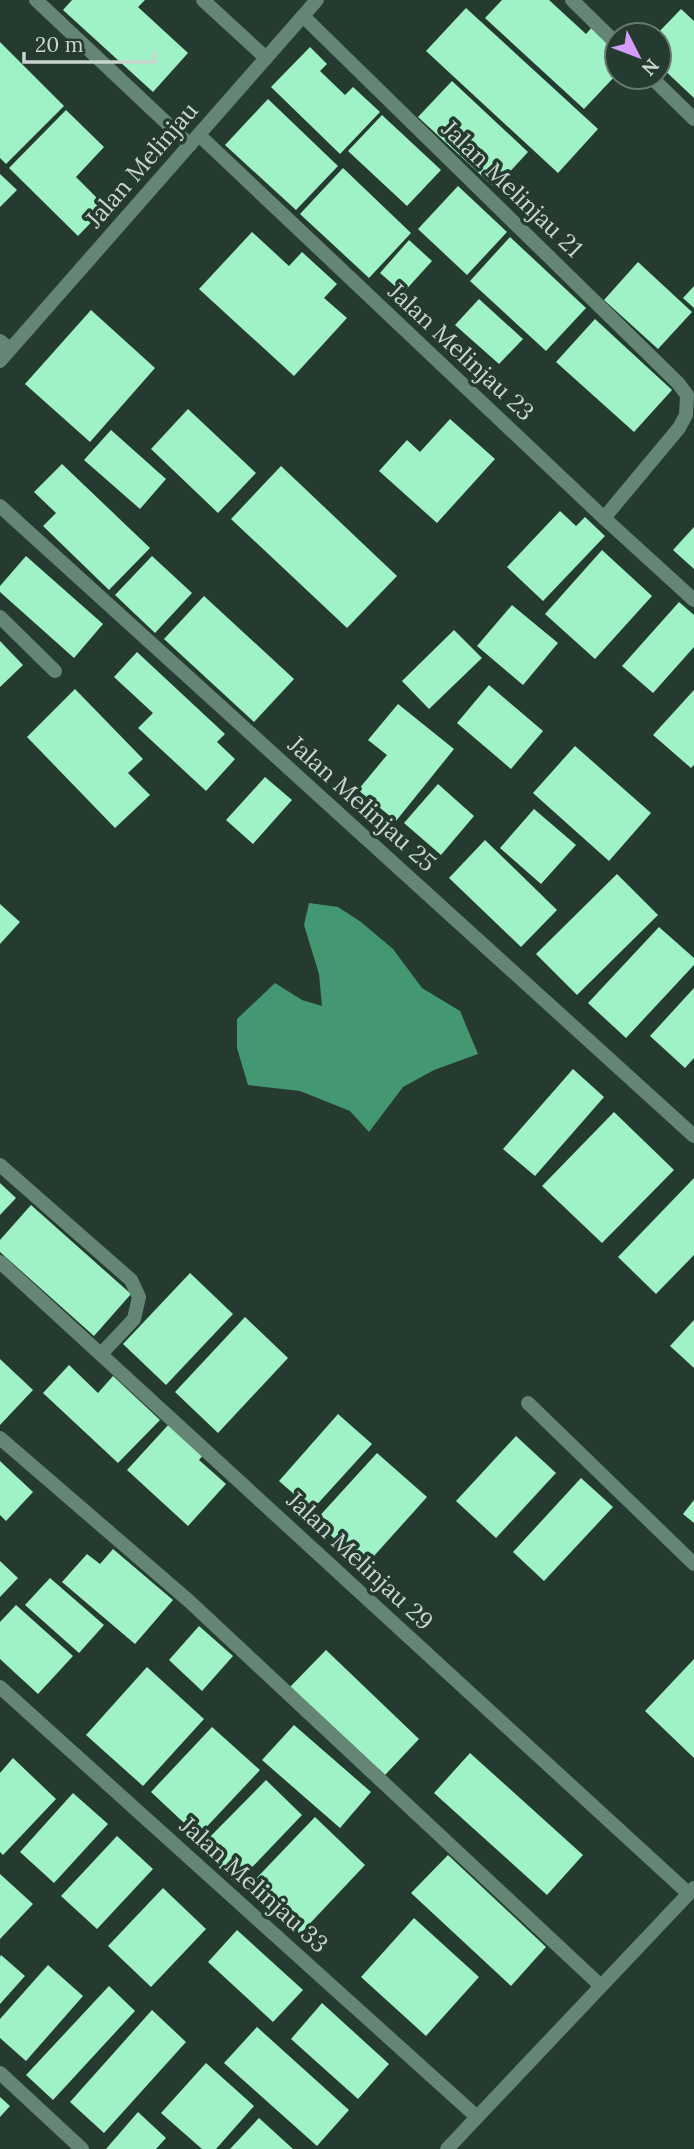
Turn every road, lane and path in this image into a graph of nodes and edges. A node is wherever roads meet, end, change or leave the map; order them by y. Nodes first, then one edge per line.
1 (36, 0) edge
2 (203, 0) edge
3 (317, 0) edge
4 (572, 0) edge
5 (303, 16) junction
6 (603, 30) edge
7 (266, 58) junction
8 (665, 91) edge
9 (694, 119) edge
10 (195, 140) junction
11 (3, 350) edge
12 (691, 398) edge
13 (0, 506) edge
14 (604, 518) junction
15 (694, 600) edge
16 (0, 617) edge
17 (55, 671) dead end
18 (694, 1136) edge
19 (0, 1165) edge
20 (0, 1262) edge
21 (101, 1354) junction
22 (528, 1403) dead end
23 (0, 1438) edge
24 (694, 1564) edge
25 (0, 1687) edge
26 (691, 1890) edge
27 (601, 1986) junction
28 (0, 2073) edge
29 (477, 2117) junction
30 (82, 2149) edge
31 (447, 2149) edge

1 - 10 street, Jalan Melinjau 23
2 - 7 street
3 - 5 street, Jalan Melinjau
4 - 6 street
5 - 7 street, Jalan Melinjau
5 - 12 street, Jalan Melinjau 21
7 - 10 street, Jalan Melinjau
8 - 9 street
10 - 11 street, Jalan Melinjau
10 - 14 street, Jalan Melinjau 23
12 - 14 street, Jalan Melinjau 21
13 - 18 street, Jalan Melinjau 25
14 - 15 street, Jalan Melinjau 23
16 - 17 street
19 - 21 street
20 - 21 street, Jalan Melinjau 29
21 - 26 street, Jalan Melinjau 29
22 - 24 street
23 - 27 street
25 - 29 street, Jalan Melinjau 33
26 - 27 street
27 - 29 street
28 - 30 street
29 - 31 street

